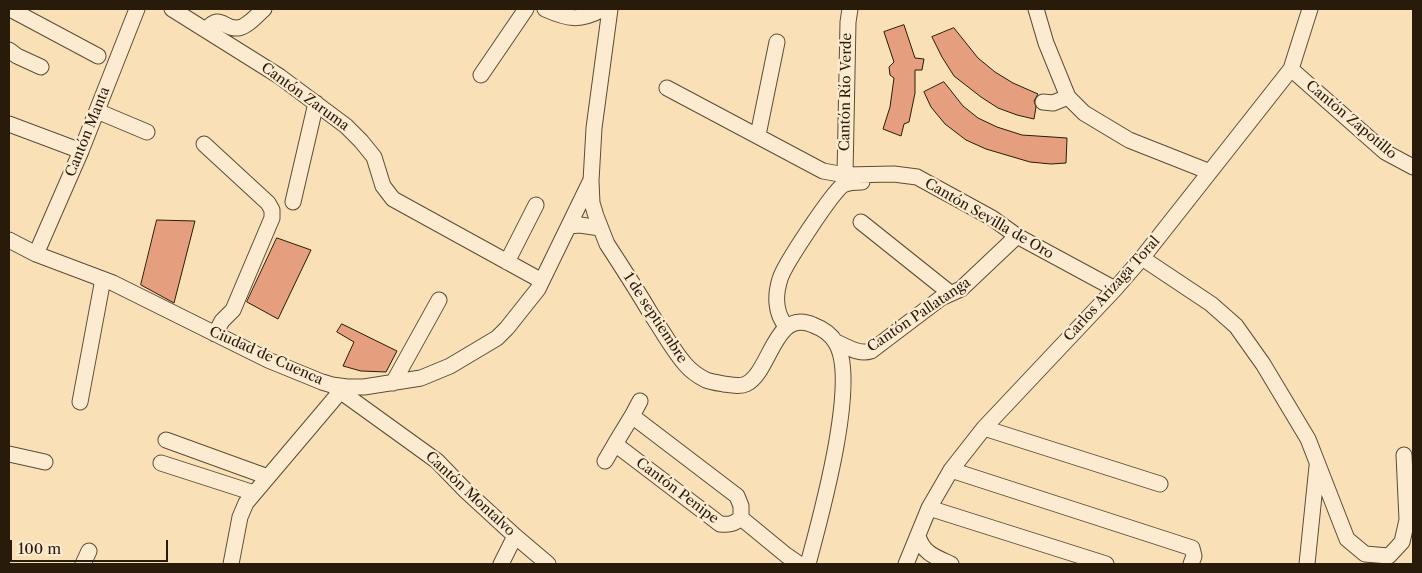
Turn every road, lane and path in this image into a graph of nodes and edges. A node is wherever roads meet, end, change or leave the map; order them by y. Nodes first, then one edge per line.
1 (10, 9) edge
2 (137, 9) edge
3 (172, 9) edge
4 (264, 9) edge
5 (526, 9) edge
6 (545, 9) edge
7 (603, 9) edge
8 (610, 9) edge
9 (850, 9) edge
10 (1036, 9) edge
11 (1310, 9) edge
12 (206, 30) junction
13 (777, 42) dead end
14 (9, 50) edge
15 (98, 56) dead end
16 (41, 67) dead end
17 (1290, 69) junction
18 (481, 75) dead end
19 (667, 88) dead end
20 (1068, 97) junction
21 (1042, 102) dead end
22 (316, 103) junction
23 (96, 111) junction
24 (9, 124) edge
25 (147, 132) dead end
26 (758, 135) junction
27 (204, 144) dead end
28 (81, 151) junction
29 (1413, 167) edge
30 (1210, 172) junction
31 (894, 174) junction
32 (845, 175) junction
33 (591, 181) junction
34 (293, 202) dead end
35 (536, 206) dead end
36 (861, 222) dead end
37 (569, 226) junction
38 (600, 228) junction
39 (1017, 236) junction
40 (9, 240) edge
41 (36, 254) junction
42 (1142, 258) junction
43 (507, 262) junction
44 (103, 279) junction
45 (542, 281) junction
46 (1115, 289) junction
47 (950, 294) junction
48 (439, 300) dead end
49 (786, 326) junction
50 (215, 334) junction
51 (836, 342) junction
52 (393, 383) junction
53 (336, 389) junction
54 (640, 401) dead end
55 (80, 402) dead end
56 (632, 416) junction
57 (984, 428) junction
58 (168, 438) dead end
59 (615, 444) junction
60 (9, 454) edge
61 (1404, 455) dead end
62 (605, 461) dead end
63 (45, 462) dead end
64 (1317, 462) junction
65 (161, 463) dead end
66 (951, 470) junction
67 (271, 474) junction
68 (1160, 484) dead end
69 (254, 493) junction
70 (929, 508) junction
71 (741, 518) junction
72 (515, 536) junction
73 (918, 536) junction
74 (231, 564) edge
75 (501, 564) edge
76 (548, 564) edge
77 (799, 564) edge
78 (808, 564) edge
79 (906, 564) edge
80 (951, 564) edge
81 (1106, 564) edge
82 (1191, 564) edge
83 (1307, 564) edge

1 - 15 street
2 - 23 street, Cantón Manta
3 - 12 street, Cantón Zaruma
4 - 12 street
5 - 18 street
6 - 7 street
8 - 33 street, 1 de septiembre
9 - 32 street, Cantón Río Verde
10 - 20 street
11 - 17 street, Carlos Arízaga Toral
12 - 22 street, Cantón Zaruma
13 - 26 street
14 - 16 street
17 - 29 street, Cantón Zapotillo
17 - 30 street, Carlos Arízaga Toral
19 - 26 street, Cantón Sevilla de Oro
20 - 21 street
20 - 30 street
22 - 34 street
22 - 43 street, Cantón Zaruma
23 - 25 street
23 - 28 street, Cantón Manta
24 - 28 street
26 - 32 street, Cantón Sevilla de Oro
27 - 50 street
28 - 41 street, Cantón Manta
30 - 42 street, Carlos Arízaga Toral
31 - 32 street, Cantón Sevilla de Oro
31 - 39 street, Cantón Sevilla de Oro
31 - 49 street
33 - 37 street, Ciudad de Cuenca
33 - 38 street, 1 de septiembre
35 - 43 street
36 - 47 street
37 - 38 street
37 - 45 street, Ciudad de Cuenca
38 - 49 street, 1 de septiembre
39 - 46 street, Cantón Sevilla de Oro
39 - 47 street, Cantón Pallatanga
40 - 41 street, Ciudad de Cuenca
41 - 44 street, Ciudad de Cuenca
42 - 46 street, Carlos Arízaga Toral
42 - 64 street
43 - 45 street, Cantón Zaruma
44 - 50 street, Ciudad de Cuenca
44 - 55 street
45 - 52 street, Ciudad de Cuenca
46 - 57 street, Carlos Arízaga Toral
47 - 51 street, Cantón Pallatanga
48 - 52 street
49 - 51 street
50 - 53 street, Ciudad de Cuenca
51 - 78 street
52 - 53 street, Ciudad de Cuenca
53 - 67 street
53 - 72 street, Cantón Montalvo
54 - 56 street
56 - 59 street
56 - 71 street, Cantón Penipe
57 - 66 street, Carlos Arízaga Toral
57 - 68 street
58 - 67 street
59 - 62 street
59 - 71 street, Cantón Penipe
60 - 63 street
61 - 64 street
64 - 83 street
65 - 69 street
66 - 70 street, Carlos Arízaga Toral
66 - 82 street
67 - 69 street
69 - 74 street
70 - 73 street, Carlos Arízaga Toral
70 - 81 street
71 - 77 street, Cantón Penipe
72 - 75 street
72 - 76 street, Cantón Montalvo
73 - 79 street, Carlos Arízaga Toral
73 - 80 street

